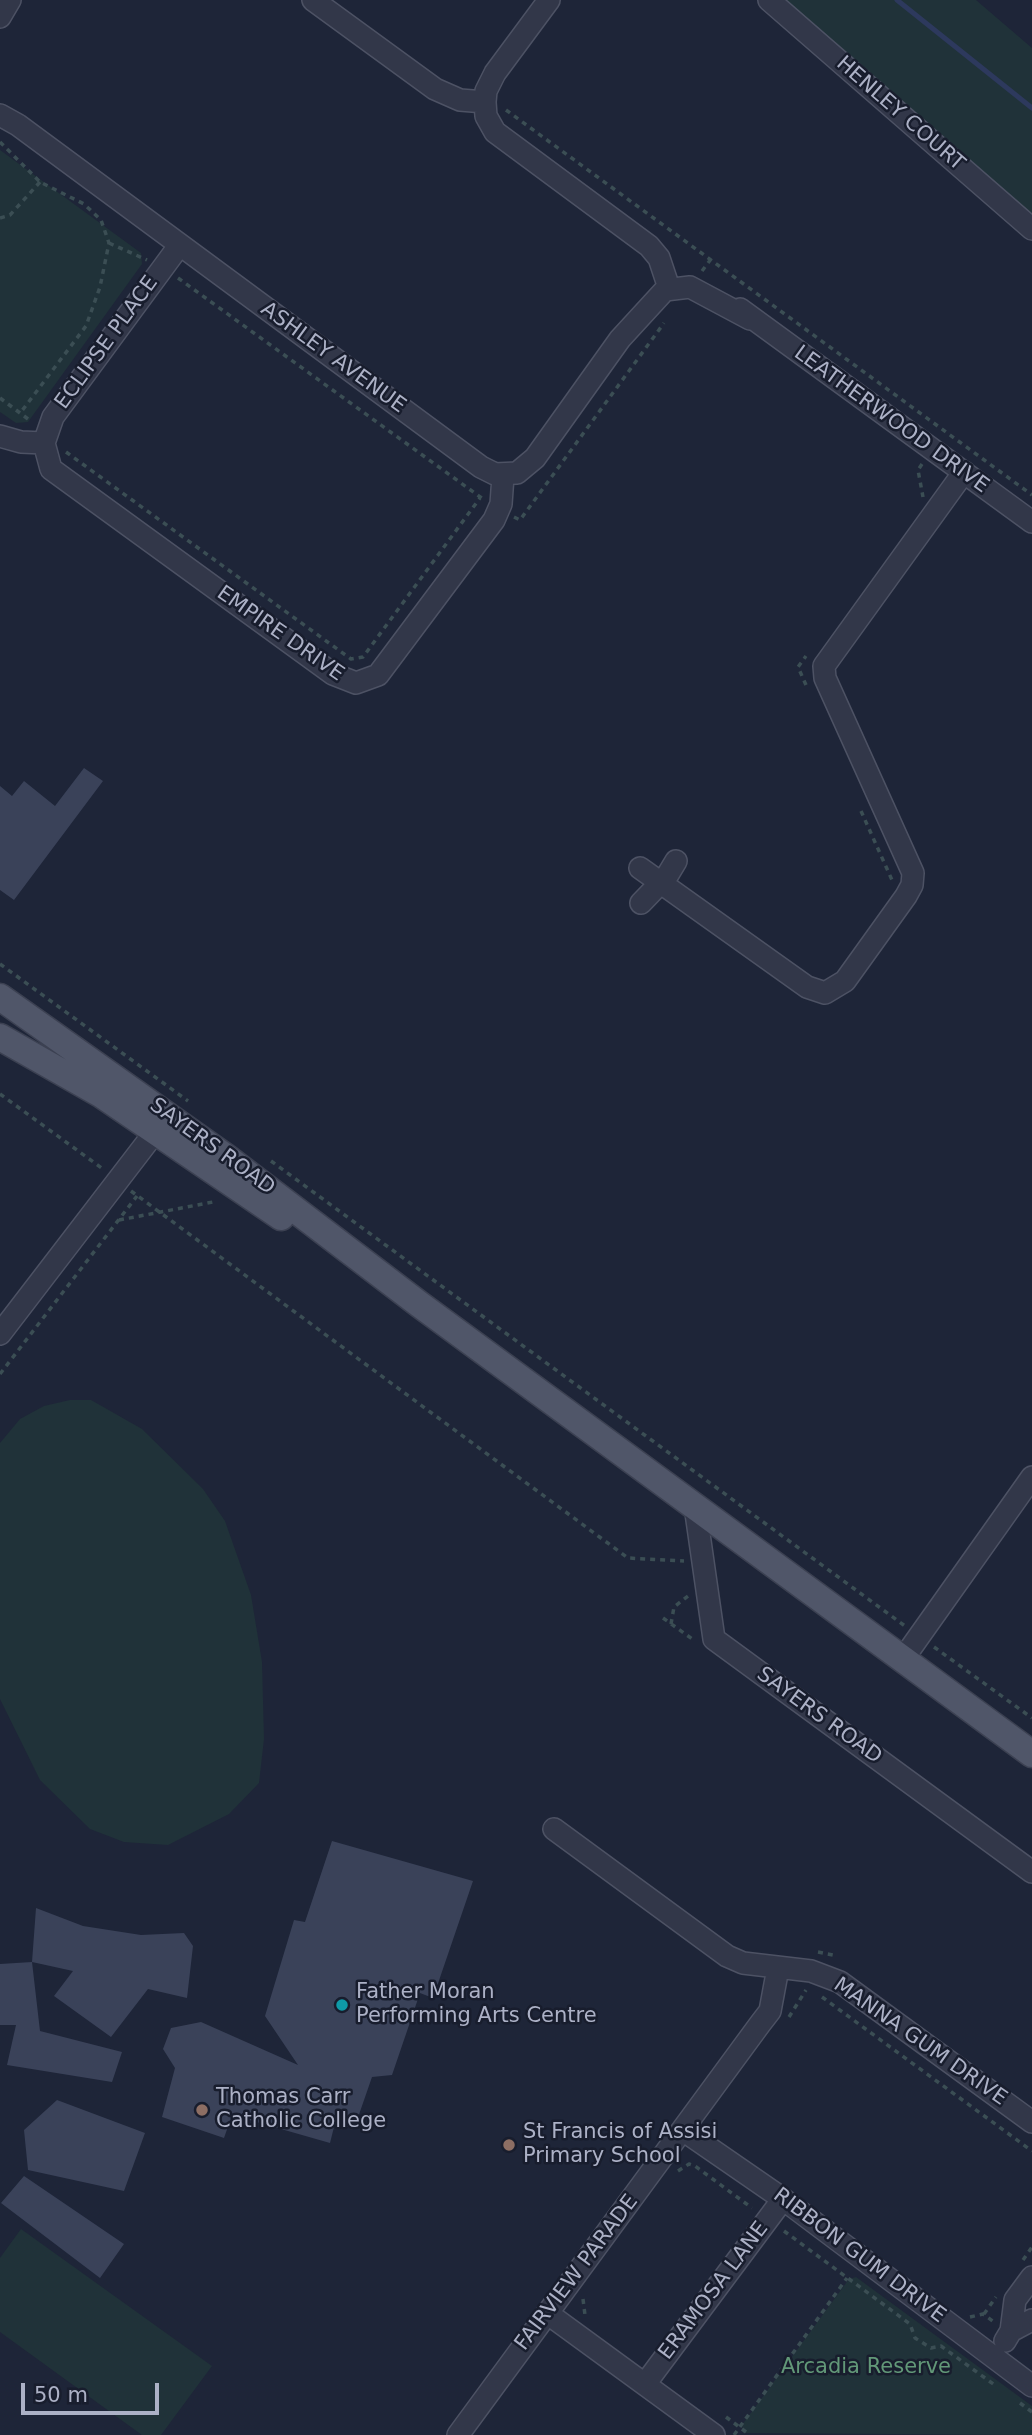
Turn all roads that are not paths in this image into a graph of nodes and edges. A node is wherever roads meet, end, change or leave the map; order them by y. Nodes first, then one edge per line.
1 (313, 0) edge
2 (550, 0) edge
3 (769, 0) edge
4 (485, 99) junction
5 (0, 104) edge
6 (9, 120) edge
7 (1032, 229) edge
8 (179, 246) junction
9 (667, 282) junction
10 (750, 319) junction
11 (0, 436) edge
12 (44, 440) junction
13 (964, 472) junction
14 (503, 476) junction
15 (1032, 522) edge
16 (676, 861) dead end
17 (640, 868) dead end
18 (660, 884) junction
19 (641, 903) dead end
20 (0, 997) edge
21 (0, 1037) edge
22 (162, 1124) junction
23 (419, 1304) junction
24 (0, 1334) edge
25 (1032, 1477) edge
26 (695, 1506) junction
27 (903, 1659) junction
28 (1032, 1754) edge
29 (554, 1829) dead end
30 (1032, 1872) edge
31 (777, 1978) junction
32 (1032, 2122) edge
33 (683, 2130) junction
34 (783, 2199) junction
35 (1032, 2277) edge
36 (547, 2313) junction
37 (1032, 2320) edge
38 (1011, 2332) junction
39 (993, 2357) junction
40 (645, 2384) junction
41 (1032, 2386) edge
42 (458, 2435) edge
43 (714, 2435) edge

1 - 4 street
2 - 4 street
3 - 7 street, HENLEY COURT
4 - 9 street
5 - 6 street, ASHLEY AVENUE
6 - 8 street, ASHLEY AVENUE
8 - 12 street, ECLIPSE PLACE
8 - 14 street, ASHLEY AVENUE
9 - 10 street, LEATHERWOOD DRIVE
9 - 10 street, LEATHERWOOD DRIVE
9 - 14 street
10 - 13 street, LEATHERWOOD DRIVE
11 - 12 street
12 - 14 street, EMPIRE DRIVE
13 - 15 street, LEATHERWOOD DRIVE
13 - 18 street
16 - 18 street
17 - 18 street
18 - 19 street
20 - 22 main road, SAYERS ROAD
21 - 22 main road, SAYERS ROAD
22 - 23 main road, SAYERS ROAD
22 - 23 main road, SAYERS ROAD
22 - 24 street
23 - 26 main road, SAYERS ROAD
25 - 27 street
26 - 27 main road, SAYERS ROAD
26 - 30 street, SAYERS ROAD
27 - 28 main road, SAYERS ROAD
29 - 31 street, MANNA GUM DRIVE
31 - 32 street, MANNA GUM DRIVE
31 - 33 street, FAIRVIEW PARADE
33 - 34 street, RIBBON GUM DRIVE
33 - 36 street, FAIRVIEW PARADE
34 - 39 street, RIBBON GUM DRIVE
34 - 40 street, ERAMOSA LANE
35 - 38 street
36 - 40 street
36 - 42 street, FAIRVIEW PARADE
37 - 38 street
38 - 39 street
39 - 41 street, RIBBON GUM DRIVE
40 - 43 street

